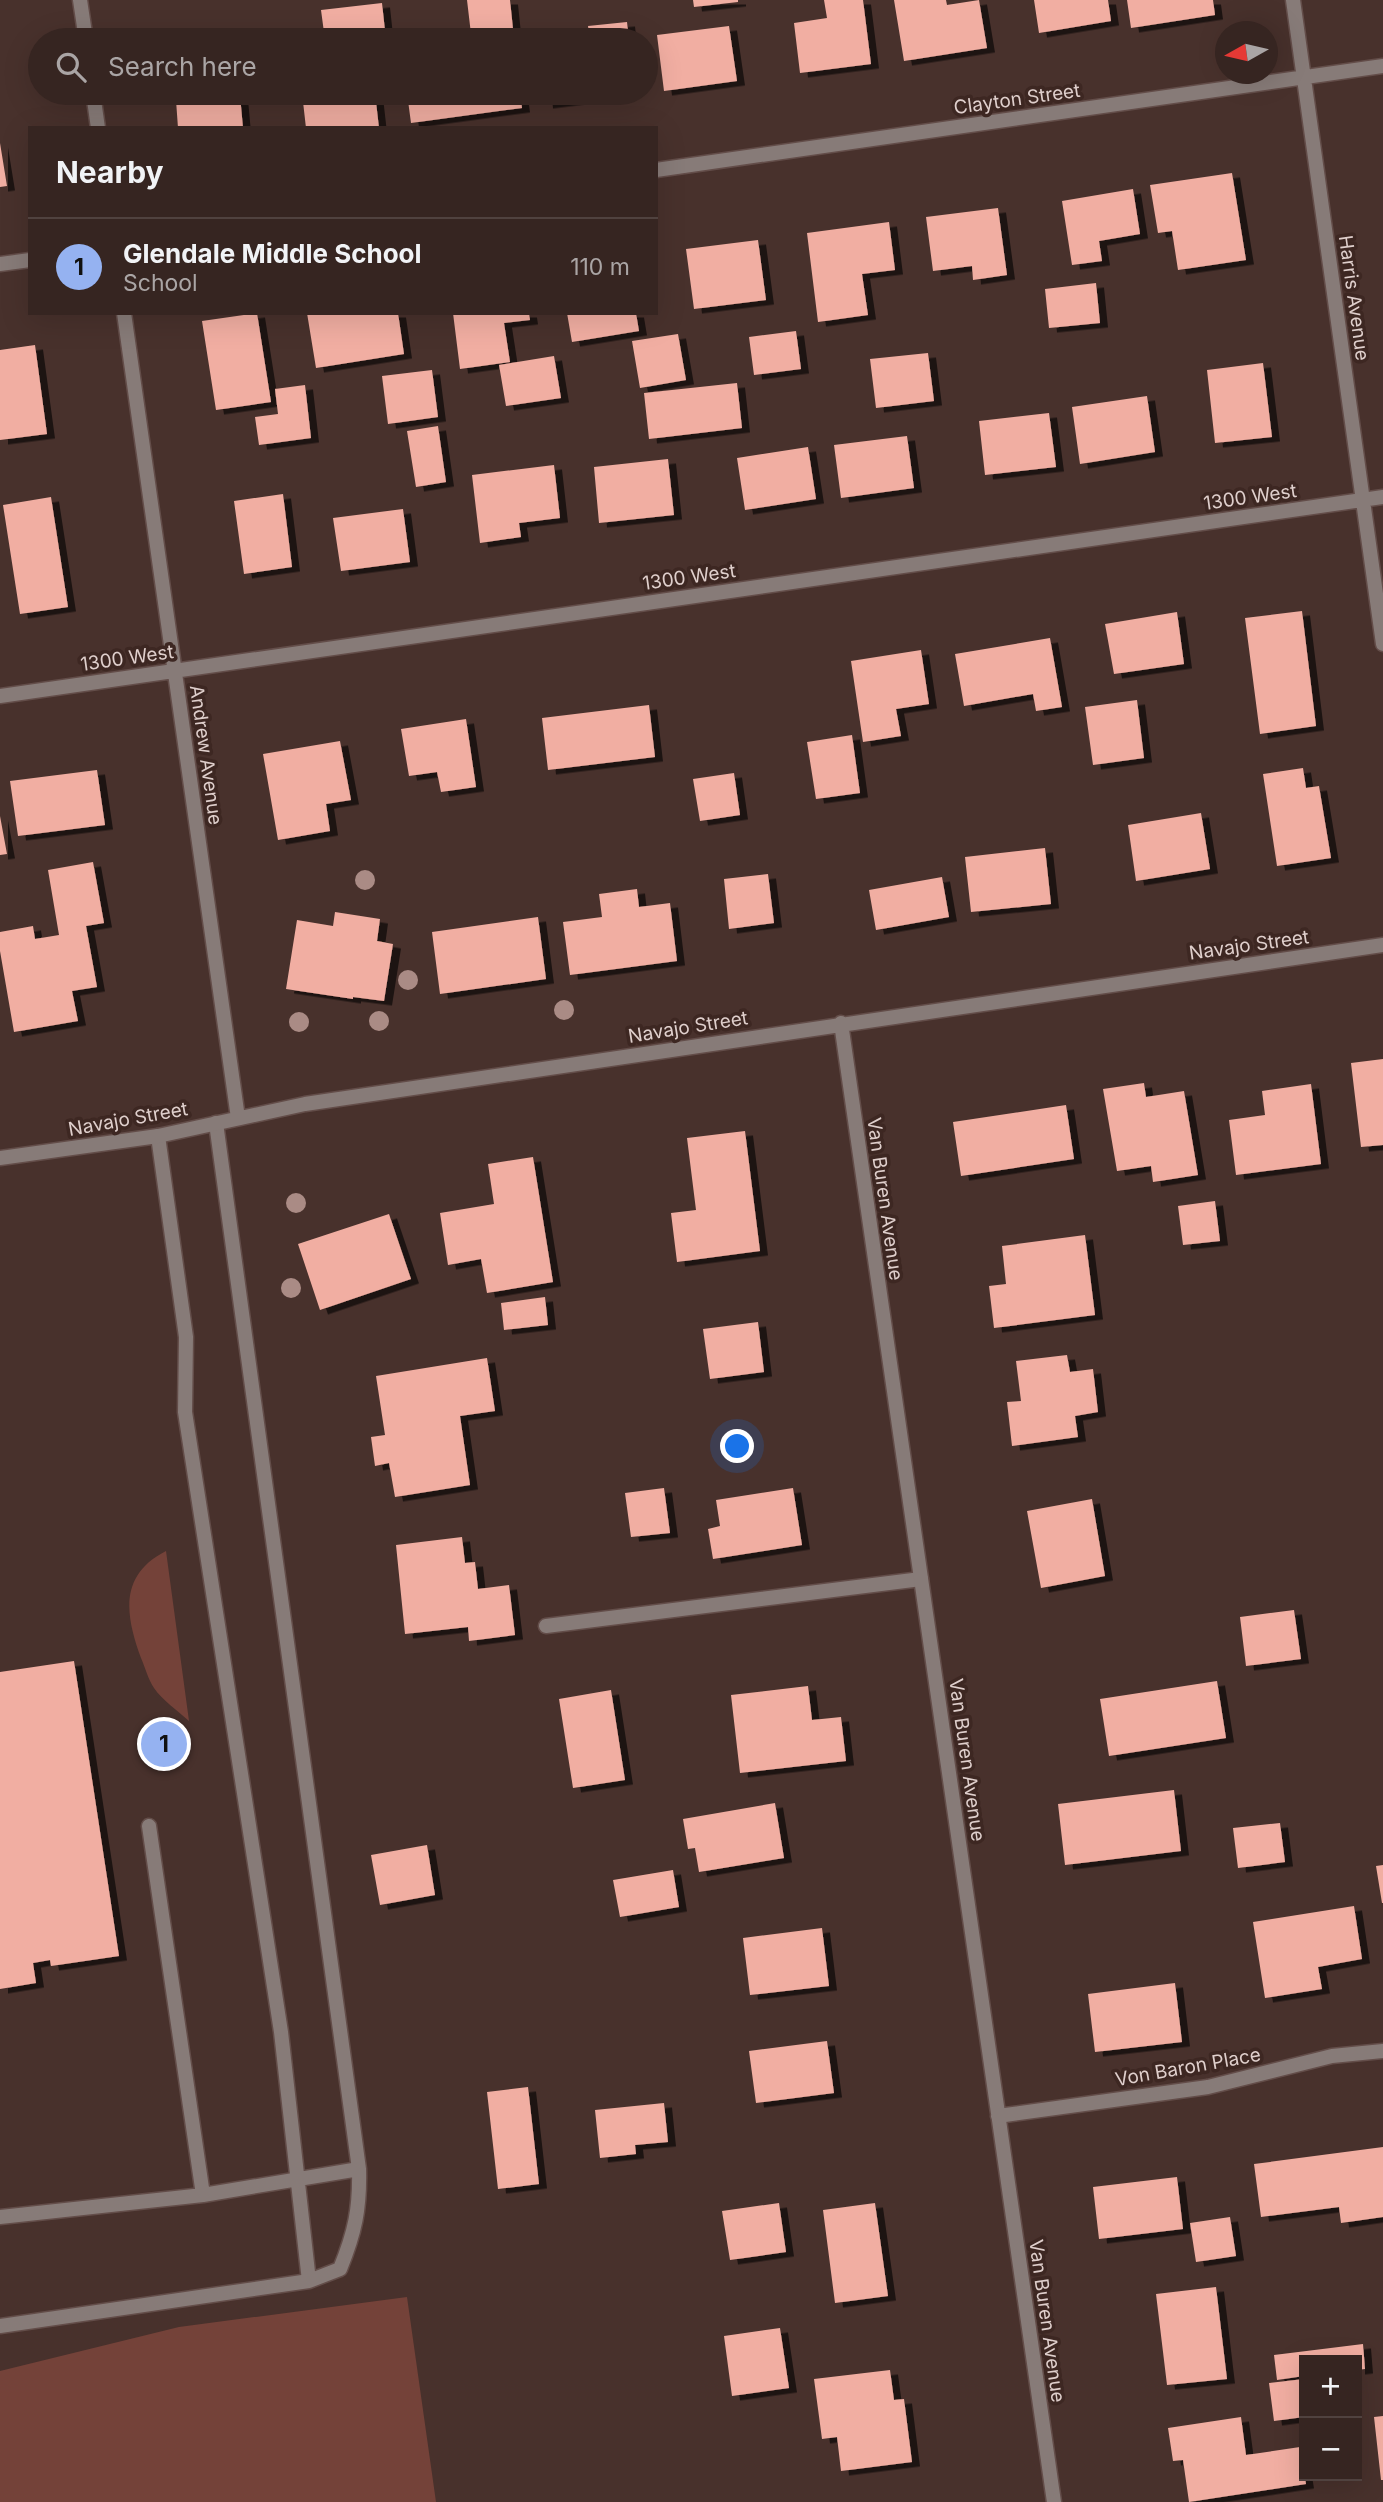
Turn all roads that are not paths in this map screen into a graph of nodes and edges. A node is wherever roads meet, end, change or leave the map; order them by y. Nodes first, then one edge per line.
1 (80, 0) edge
2 (1293, 0) edge
3 (84, 28) edge
4 (1383, 66) edge
5 (1303, 78) junction
6 (95, 105) edge
7 (98, 126) edge
8 (658, 170) edge
9 (28, 260) edge
10 (0, 264) edge
11 (124, 315) edge
12 (1383, 497) edge
13 (1363, 500) junction
14 (1383, 644) edge
15 (175, 671) junction
16 (0, 696) edge
17 (1383, 945) edge
18 (841, 1023) junction
19 (238, 1118) junction
20 (216, 1123) junction
21 (158, 1136) junction
22 (0, 1158) edge
23 (921, 1579) junction
24 (546, 1626) dead end
25 (149, 1826) dead end
26 (1383, 2051) edge
27 (998, 2116) junction
28 (359, 2169) junction
29 (298, 2180) junction
30 (203, 2194) junction
31 (0, 2217) edge
32 (309, 2281) junction
33 (0, 2326) edge
34 (1054, 2502) edge

1 - 3 street
2 - 5 street, Harris Avenue
4 - 5 street, Clayton Street
5 - 8 street, Clayton Street
5 - 13 street, Harris Avenue
6 - 7 street
9 - 10 street
11 - 15 street, Andrew Avenue
12 - 13 street, 1300 West
13 - 14 street, Harris Avenue
13 - 15 street, 1300 West
15 - 16 street, 1300 West
15 - 19 street, Andrew Avenue
17 - 18 street, Navajo Street
18 - 19 street, Navajo Street
18 - 23 street, Van Buren Avenue
19 - 20 street, Navajo Street
20 - 21 street, Navajo Street
20 - 28 street
21 - 22 street, Navajo Street
21 - 29 street
23 - 24 street
23 - 27 street, Van Buren Avenue
25 - 30 street
26 - 27 street, Von Baron Place
27 - 34 street, Van Buren Avenue
28 - 29 street
28 - 32 street
29 - 30 street
29 - 32 street
30 - 31 street
32 - 33 street

